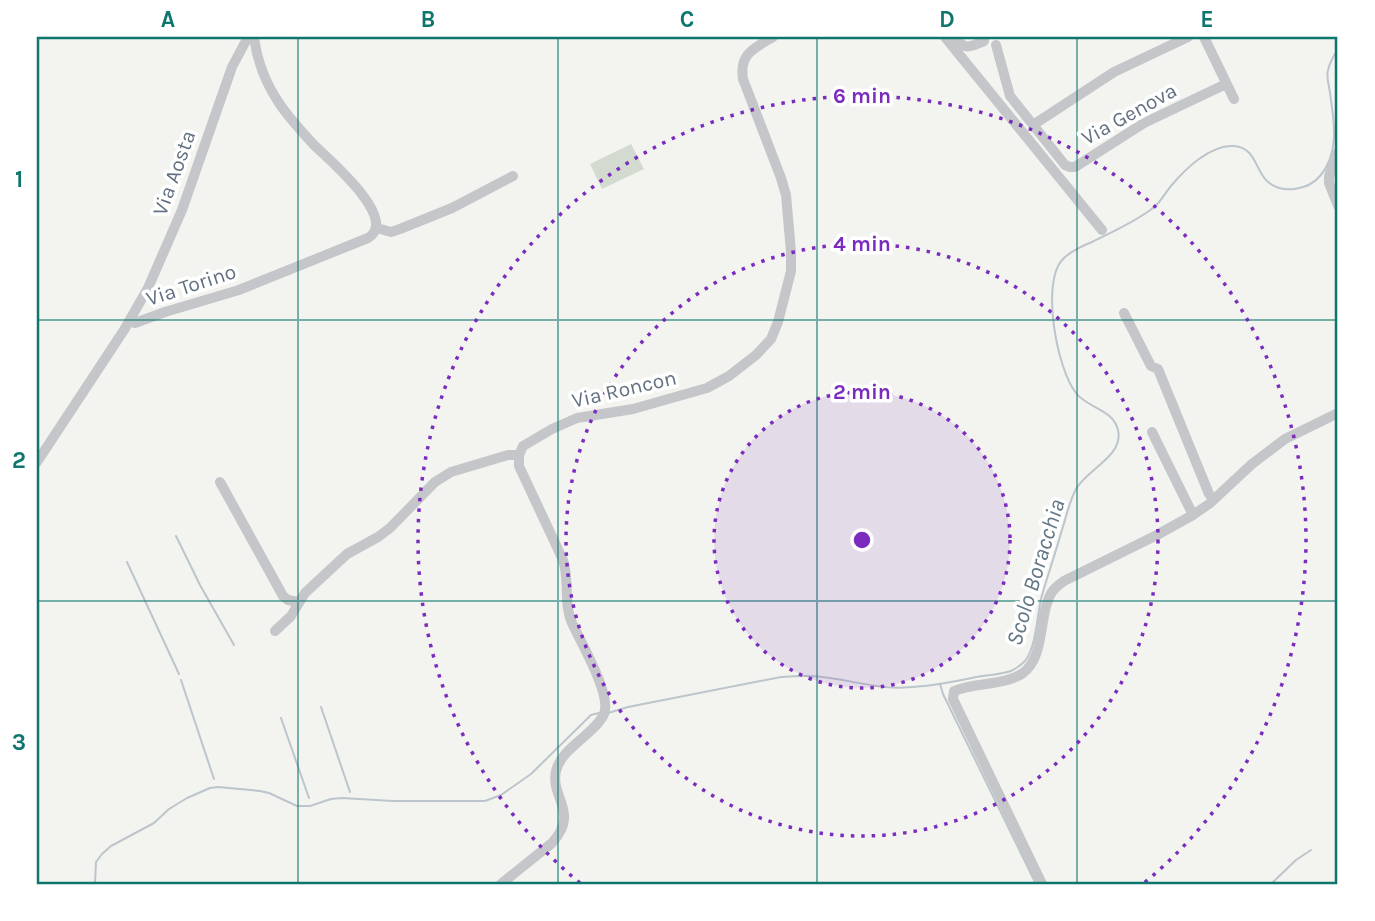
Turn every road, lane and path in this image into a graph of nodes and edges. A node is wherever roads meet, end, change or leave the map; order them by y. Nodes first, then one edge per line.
1 (248, 37) edge
2 (254, 37) edge
3 (773, 37) edge
4 (945, 37) edge
5 (954, 37) edge
6 (1188, 37) edge
7 (1204, 37) edge
8 (984, 39) edge
9 (999, 41) edge
10 (1226, 83) junction
11 (1234, 99) dead end
12 (1032, 125) junction
13 (1338, 152) edge
14 (513, 176) dead end
15 (1338, 206) edge
16 (377, 228) junction
17 (1102, 230) dead end
18 (1124, 313) dead end
19 (130, 321) junction
20 (1338, 413) edge
21 (1153, 432) dead end
22 (519, 455) junction
23 (37, 462) edge
24 (220, 482) dead end
25 (1213, 499) junction
26 (1193, 515) junction
27 (299, 602) junction
28 (275, 631) dead end
29 (501, 884) edge
30 (1042, 884) edge

1 - 19 street, Via Aosta
2 - 16 street
3 - 22 street, Via Roncon
4 - 17 street
5 - 8 street
6 - 12 street
7 - 10 street
8 - 9 street
9 - 12 street, Via Genova
10 - 11 street
10 - 12 street, Via Genova
13 - 15 street
14 - 16 street, Via Torino
16 - 19 street, Via Torino
18 - 25 street
19 - 23 street, Via Torino
20 - 25 street
21 - 26 street
22 - 27 street
22 - 29 street
24 - 27 street
25 - 26 street
26 - 30 street
27 - 28 street

